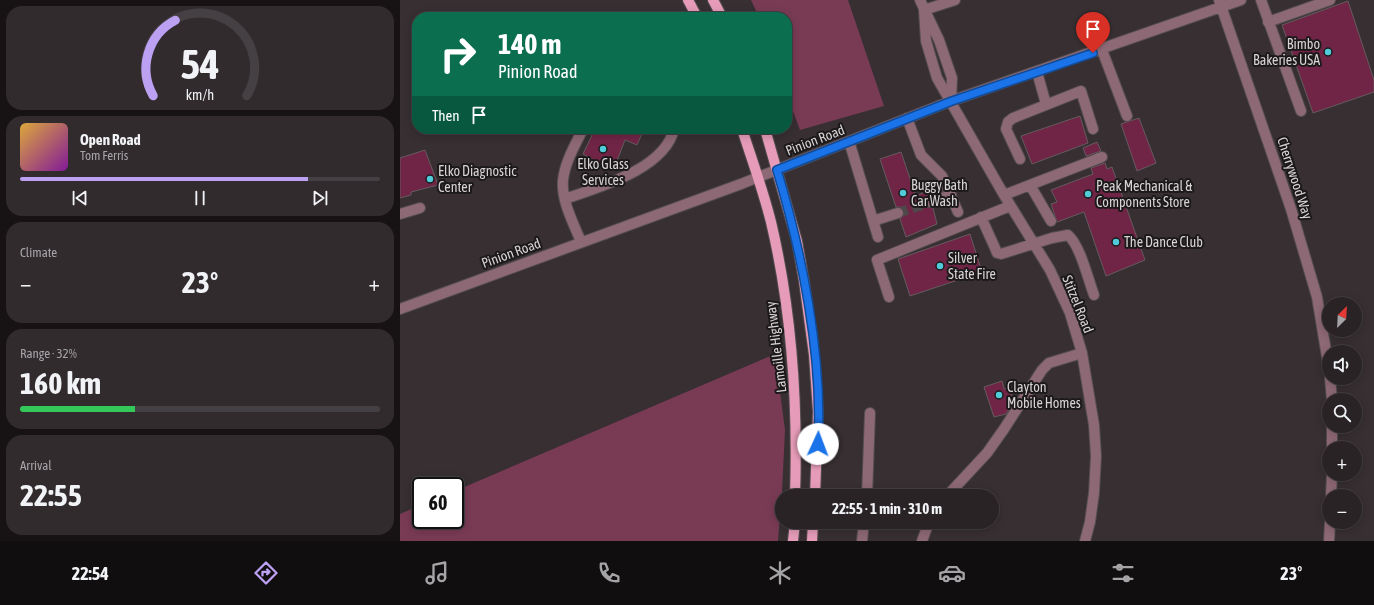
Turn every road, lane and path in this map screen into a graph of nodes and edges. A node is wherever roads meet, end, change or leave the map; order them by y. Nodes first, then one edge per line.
1 (688, 0) edge
2 (713, 0) edge
3 (920, 0) edge
4 (955, 0) edge
5 (1241, 0) edge
6 (1261, 0) edge
7 (1330, 0) edge
8 (1220, 3) edge
9 (924, 10) junction
10 (694, 12) edge
11 (719, 12) edge
12 (1268, 22) junction
13 (1102, 50) junction
14 (1036, 72) junction
15 (952, 101) junction
16 (1046, 104) junction
17 (1300, 111) dead end
18 (1127, 116) dead end
19 (907, 118) junction
20 (1093, 129) dead end
21 (581, 134) edge
22 (673, 134) edge
23 (744, 134) edge
24 (766, 134) edge
25 (849, 141) junction
26 (1102, 157) dead end
27 (1020, 159) dead end
28 (777, 170) junction
29 (758, 177) junction
30 (1030, 185) junction
31 (951, 195) junction
32 (1004, 195) junction
33 (565, 199) junction
34 (931, 202) tunnel mouth
35 (1010, 206) junction
36 (420, 208) dead end
37 (898, 212) tunnel mouth
38 (958, 212) dead end
39 (400, 214) edge
40 (981, 218) junction
41 (873, 220) junction
42 (1051, 221) dead end
43 (878, 237) dead end
44 (581, 242) junction
45 (1033, 244) junction
46 (1094, 295) dead end
47 (889, 298) dead end
48 (400, 309) edge
49 (1325, 345) edge
50 (1082, 353) junction
51 (870, 413) dead end
52 (795, 489) edge
53 (815, 489) edge
54 (867, 489) edge
55 (954, 489) edge
56 (794, 529) edge
57 (813, 529) edge
58 (863, 529) edge
59 (926, 529) edge
60 (1330, 529) edge
61 (793, 541) edge
62 (812, 541) edge
63 (862, 541) edge
64 (922, 541) edge
65 (1085, 541) edge
66 (1329, 541) edge

1 - 10 main road
2 - 11 main road
3 - 9 street, Stitzel Road
4 - 9 street
5 - 8 street, Pinion Road
6 - 12 street
7 - 12 street
8 - 13 street, Pinion Road
8 - 49 street, Cherrywood Way
9 - 15 street, Stitzel Road
9 - 15 street, Stitzel Road
12 - 17 street
13 - 14 street, Pinion Road
13 - 18 street
14 - 15 street, Pinion Road
14 - 16 street
15 - 19 street, Pinion Road
15 - 32 street, Stitzel Road
16 - 20 street
16 - 27 street
19 - 25 street, Pinion Road
19 - 31 street
21 - 33 street
22 - 33 street
23 - 29 main road, Lamoille Highway
24 - 28 main road
25 - 28 street, Pinion Road
25 - 41 street
26 - 30 street
28 - 29 street, Pinion Road
28 - 53 main road
29 - 44 street, Pinion Road
29 - 52 main road, Lamoille Highway
30 - 32 street
30 - 42 street
31 - 34 street
31 - 38 street
32 - 35 street, Stitzel Road
33 - 44 street
35 - 40 street
35 - 45 street, Stitzel Road
36 - 39 street
37 - 41 street
40 - 45 street
40 - 47 street
41 - 43 street
44 - 48 street, Pinion Road
45 - 46 street
45 - 50 street, Stitzel Road
50 - 55 street
50 - 65 street, Stitzel Road
51 - 54 street
56 - 61 main road
57 - 62 main road
58 - 63 street
59 - 64 street
60 - 66 street

